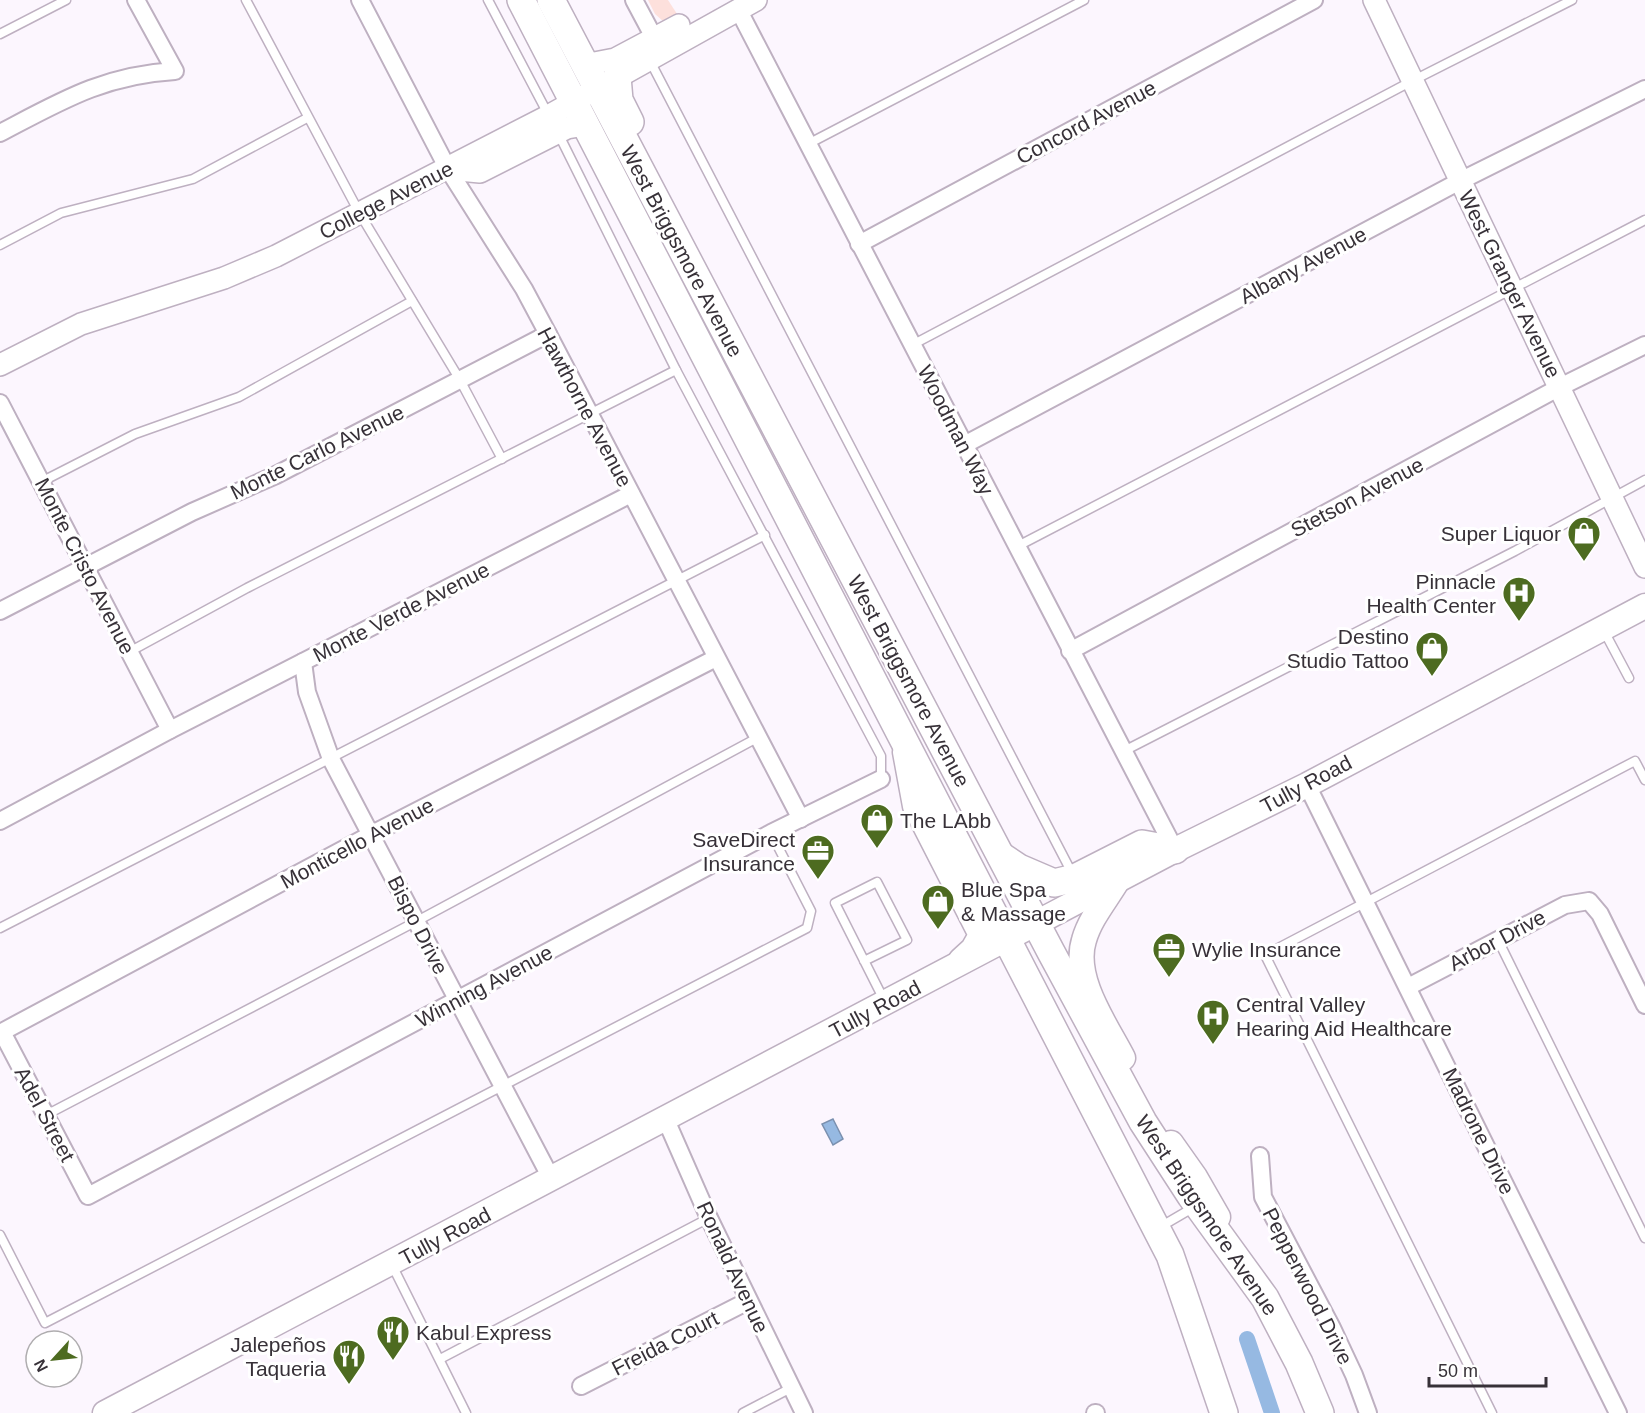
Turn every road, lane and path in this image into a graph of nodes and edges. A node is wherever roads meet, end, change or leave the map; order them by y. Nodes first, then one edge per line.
1 (66, 0) edge
2 (136, 0) edge
3 (246, 0) edge
4 (360, 0) edge
5 (488, 0) edge
6 (521, 0) edge
7 (551, 0) edge
8 (634, 0) edge
9 (1084, 0) edge
10 (1314, 0) edge
11 (1374, 0) edge
12 (1572, 0) edge
13 (747, 5) edge
14 (0, 34) edge
15 (655, 49) junction
16 (584, 64) junction
17 (1412, 81) junction
18 (607, 83) junction
19 (1645, 89) edge
20 (579, 114) junction
21 (307, 118) junction
22 (553, 124) junction
23 (0, 133) edge
24 (808, 144) junction
25 (448, 169) junction
26 (480, 172) junction
27 (1460, 182) junction
28 (467, 197) junction
29 (360, 214) junction
30 (1645, 220) edge
31 (859, 244) junction
32 (0, 245) edge
33 (1512, 289) junction
34 (412, 301) junction
35 (548, 334) junction
36 (912, 345) junction
37 (1645, 345) edge
38 (0, 365) edge
39 (676, 370) junction
40 (460, 380) junction
41 (1560, 387) junction
42 (0, 403) edge
43 (590, 415) junction
44 (964, 445) junction
45 (502, 459) junction
46 (1645, 480) edge
47 (41, 482) junction
48 (631, 495) junction
49 (1611, 499) junction
50 (765, 535) junction
51 (1016, 547) junction
52 (85, 567) junction
53 (1645, 567) edge
54 (676, 581) junction
55 (1645, 606) edge
56 (0, 611) edge
57 (1603, 628) junction
58 (1070, 651) junction
59 (129, 652) junction
60 (716, 658) junction
61 (303, 662) junction
62 (1629, 678) dead end
63 (170, 730) junction
64 (757, 738) junction
65 (903, 741) junction
66 (1122, 752) junction
67 (331, 759) junction
68 (880, 778) joint
69 (1645, 780) edge
70 (1306, 785) junction
71 (801, 819) junction
72 (0, 821) edge
73 (771, 833) junction
74 (372, 834) junction
75 (1175, 850) junction
76 (1000, 856) junction
77 (1075, 878) junction
78 (1118, 881) junction
79 (1366, 901) junction
80 (417, 921) junction
81 (1036, 924) junction
82 (0, 927) edge
83 (1006, 940) junction
84 (1498, 940) junction
85 (864, 961) junction
86 (952, 968) junction
87 (1408, 987) junction
88 (456, 1001) junction
89 (886, 1003) junction
90 (1645, 1005) edge
91 (1, 1033) edge
92 (501, 1086) junction
93 (46, 1115) junction
94 (666, 1120) junction
95 (1260, 1156) dead end
96 (552, 1180) junction
97 (88, 1196) joint
98 (1198, 1204) junction
99 (709, 1218) junction
100 (1157, 1229) junction
101 (0, 1235) edge
102 (1645, 1238) edge
103 (392, 1264) junction
104 (1246, 1269) junction
105 (748, 1301) junction
106 (440, 1359) junction
107 (581, 1386) dead end
108 (791, 1388) junction
109 (105, 1413) edge
110 (466, 1413) edge
111 (743, 1413) edge
112 (804, 1413) edge
113 (1224, 1413) edge
114 (1320, 1413) edge
115 (1368, 1413) edge
116 (1492, 1413) edge
117 (1618, 1413) edge

1 - 14 lane
2 - 23 street
3 - 21 lane
4 - 25 street, Hawthorne Avenue
5 - 22 lane
6 - 20 main road, West Briggsmore Avenue
7 - 16 main road, West Briggsmore Avenue
8 - 15 street
9 - 24 lane
10 - 31 street, Concord Avenue
11 - 17 street, West Granger Avenue
12 - 17 lane
13 - 15 street
13 - 24 street, Woodman Way
15 - 16 street
15 - 18 street, College Avenue
15 - 77 lane
16 - 18 main road, West Briggsmore Avenue
17 - 27 street, West Granger Avenue
17 - 36 lane
18 - 20 street, College Avenue
18 - 76 main road, West Briggsmore Avenue
19 - 27 street, Albany Avenue
20 - 22 street, College Avenue
20 - 65 main road, West Briggsmore Avenue
21 - 29 lane
21 - 32 lane
22 - 25 street, College Avenue
22 - 26 street
22 - 39 lane
24 - 31 street, Woodman Way
25 - 26 street
25 - 28 street, Hawthorne Avenue
25 - 29 street, College Avenue
26 - 28 street
27 - 33 street, West Granger Avenue
27 - 44 street, Albany Avenue
28 - 35 street, Hawthorne Avenue
29 - 34 lane
29 - 38 street, College Avenue
30 - 33 lane
31 - 36 street, Woodman Way
33 - 41 street, West Granger Avenue
33 - 51 lane
34 - 40 lane
34 - 47 lane
35 - 40 street, Monte Carlo Avenue
35 - 43 street, Hawthorne Avenue
36 - 44 street, Woodman Way
37 - 41 street, Stetson Avenue
39 - 43 lane
39 - 50 lane
40 - 45 lane
40 - 52 street, Monte Carlo Avenue
41 - 49 street, West Granger Avenue
41 - 58 street, Stetson Avenue
42 - 47 street, Monte Cristo Avenue
43 - 45 lane
43 - 48 street, Hawthorne Avenue
44 - 51 street, Woodman Way
45 - 59 lane
46 - 49 lane
47 - 52 street, Monte Cristo Avenue
48 - 54 street, Hawthorne Avenue
48 - 61 street, Monte Verde Avenue
49 - 53 street, West Granger Avenue
49 - 66 lane
50 - 54 lane
50 - 68 lane
51 - 58 street, Woodman Way
52 - 56 street, Monte Carlo Avenue
52 - 59 street, Monte Cristo Avenue
54 - 60 street, Hawthorne Avenue
54 - 67 lane
55 - 57 main road, Tully Road
57 - 62 lane
57 - 70 main road, Tully Road
58 - 66 street, Woodman Way
59 - 63 street, Monte Cristo Avenue
60 - 64 street, Hawthorne Avenue
60 - 74 street, Monticello Avenue
61 - 63 street, Monte Verde Avenue
61 - 67 street, Bispo Drive
63 - 72 street, Monte Verde Avenue
64 - 71 street, Hawthorne Avenue
64 - 80 lane
65 - 83 main road, West Briggsmore Avenue
65 - 86 main road
66 - 75 street, Woodman Way
67 - 74 street, Bispo Drive
67 - 82 lane
68 - 71 street, Winning Avenue
69 - 79 lane
70 - 75 main road, Tully Road
70 - 79 street, Madrone Drive
71 - 73 street, Winning Avenue
73 - 88 street, Winning Avenue
73 - 92 lane
74 - 80 street, Bispo Drive
74 - 91 street, Monticello Avenue
75 - 77 main road
75 - 78 main road, Tully Road
76 - 77 main road
76 - 81 main road, West Briggsmore Avenue
78 - 81 main road, Tully Road
78 - 104 main road
79 - 87 street, Madrone Drive
79 - 116 lane
80 - 88 street, Bispo Drive
80 - 93 lane
81 - 83 main road, Tully Road
81 - 98 main road, West Briggsmore Avenue
83 - 86 main road, Tully Road
83 - 100 main road, West Briggsmore Avenue
84 - 87 street, Arbor Drive
84 - 90 street, Arbor Drive
84 - 102 lane
85 - 85 lane
85 - 89 lane
86 - 89 main road, Tully Road
87 - 117 street, Madrone Drive
88 - 92 street, Bispo Drive
88 - 97 street, Winning Avenue
89 - 94 main road, Tully Road
91 - 93 street, Adel Street
92 - 96 street, Bispo Drive
92 - 101 lane
93 - 97 street, Adel Street
94 - 96 main road, Tully Road
94 - 99 street, Ronald Avenue
95 - 115 street, Pepperwood Drive
96 - 103 main road, Tully Road
98 - 100 lane
98 - 104 main road, West Briggsmore Avenue
99 - 105 street, Ronald Avenue
99 - 106 lane
100 - 113 main road, West Briggsmore Avenue
103 - 106 lane
103 - 109 main road, Tully Road
104 - 114 main road, West Briggsmore Avenue
105 - 107 street, Freida Court
105 - 108 street, Ronald Avenue
106 - 110 lane
108 - 111 lane
108 - 112 street, Ronald Avenue

